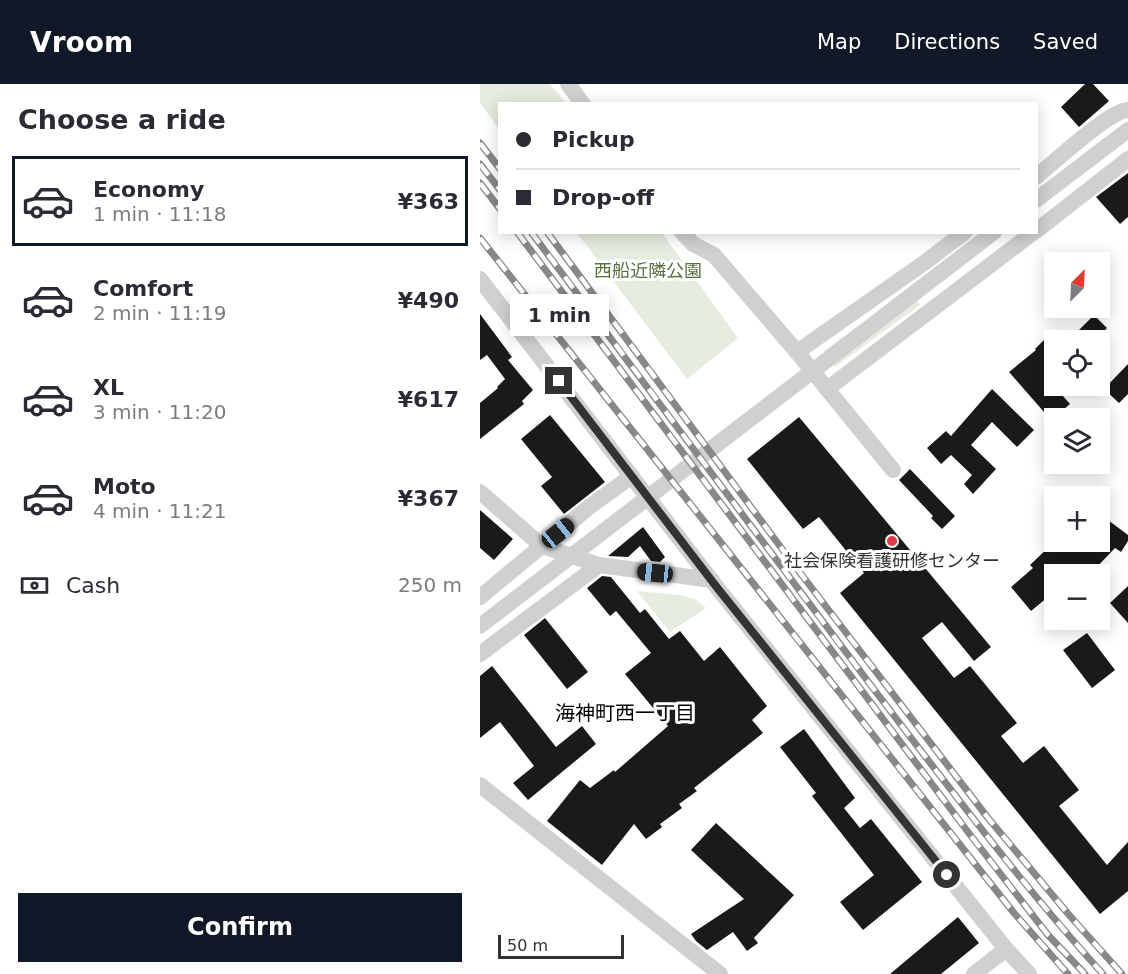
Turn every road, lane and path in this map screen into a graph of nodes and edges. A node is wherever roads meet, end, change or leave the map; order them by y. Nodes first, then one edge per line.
1 (568, 84) edge
2 (582, 102) edge
3 (1128, 110) edge
4 (1128, 130) edge
5 (1128, 159) edge
6 (1038, 175) edge
7 (1038, 198) edge
8 (1038, 230) edge
9 (684, 234) edge
10 (962, 234) edge
11 (991, 234) edge
12 (1032, 234) edge
13 (480, 279) edge
14 (797, 352) junction
15 (827, 388) junction
16 (893, 470) dead end
17 (632, 476) junction
18 (480, 492) edge
19 (542, 546) junction
20 (598, 565) junction
21 (712, 580) junction
22 (480, 597) edge
23 (480, 626) edge
24 (480, 654) edge
25 (480, 785) edge
26 (1006, 949) junction
27 (720, 974) edge
28 (974, 974) edge
29 (1029, 974) edge

1 - 2 street
3 - 6 street
4 - 7 street
5 - 8 street
9 - 14 street
10 - 14 street
11 - 23 street
12 - 15 street
13 - 17 street
14 - 15 street
15 - 16 street
17 - 19 street
17 - 21 street
18 - 19 street
19 - 20 street
19 - 22 street
20 - 21 street
20 - 24 street
21 - 26 street
25 - 27 street
26 - 28 street
26 - 29 street

